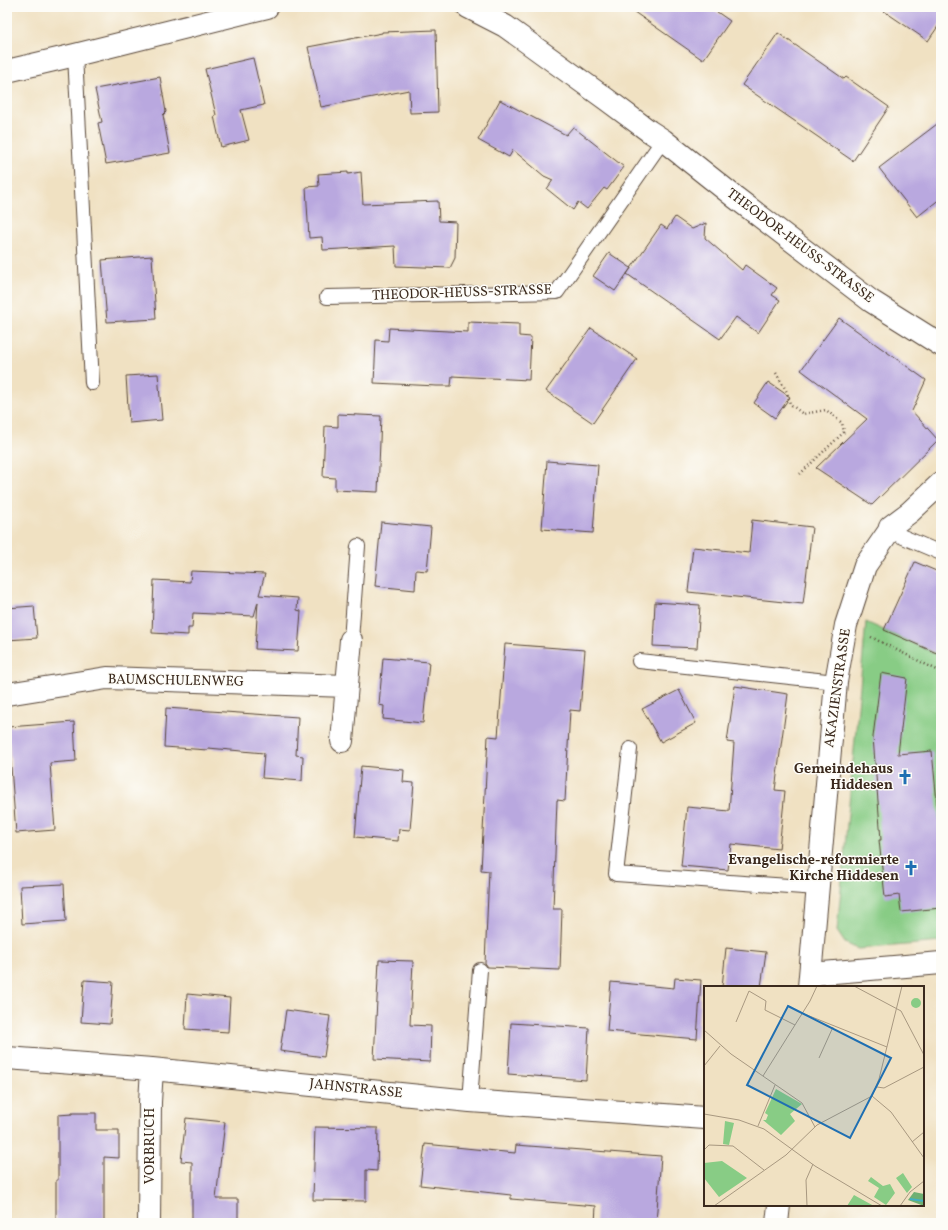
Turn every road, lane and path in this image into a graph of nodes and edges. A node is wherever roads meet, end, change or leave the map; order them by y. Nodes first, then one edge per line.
1 (266, 7) edge
2 (468, 7) edge
3 (75, 55) junction
4 (7, 71) edge
5 (663, 140) junction
6 (327, 297) dead end
7 (941, 345) edge
8 (776, 373) dead end
9 (92, 383) dead end
10 (800, 474) dead end
11 (941, 483) edge
12 (889, 531) junction
13 (358, 546) dead end
14 (941, 554) edge
15 (846, 625) junction
16 (351, 640) joint
17 (639, 661) dead end
18 (941, 672) edge
19 (836, 682) junction
20 (347, 686) junction
21 (7, 694) edge
22 (342, 741) dead end
23 (630, 749) dead end
24 (817, 888) junction
25 (941, 963) edge
26 (480, 970) dead end
27 (810, 980) edge
28 (7, 1058) edge
29 (152, 1069) junction
30 (470, 1101) junction
31 (704, 1118) edge
32 (779, 1206) edge
33 (149, 1223) edge
34 (777, 1223) edge

1 - 3 street
2 - 5 street, THEODOR-HEUSS-STRASSE
3 - 4 street
3 - 9 lane
5 - 6 lane, THEODOR-HEUSS-STRASSE
5 - 7 street, THEODOR-HEUSS-STRASSE
8 - 10 path
11 - 12 street, AKAZIENSTRASSE
12 - 14 lane
12 - 15 street, AKAZIENSTRASSE
13 - 16 lane
15 - 18 path
15 - 19 street, AKAZIENSTRASSE
16 - 20 street
17 - 19 lane
19 - 24 street, AKAZIENSTRASSE
20 - 21 street, BAUMSCHULENWEG
20 - 22 street
23 - 24 lane
24 - 27 street, AKAZIENSTRASSE
25 - 27 street, AKAZIENSTRASSE
26 - 30 lane
28 - 29 street, JAHNSTRASSE
29 - 30 street, JAHNSTRASSE
29 - 33 street, VORBRUCH
30 - 31 street, JAHNSTRASSE
32 - 34 street

